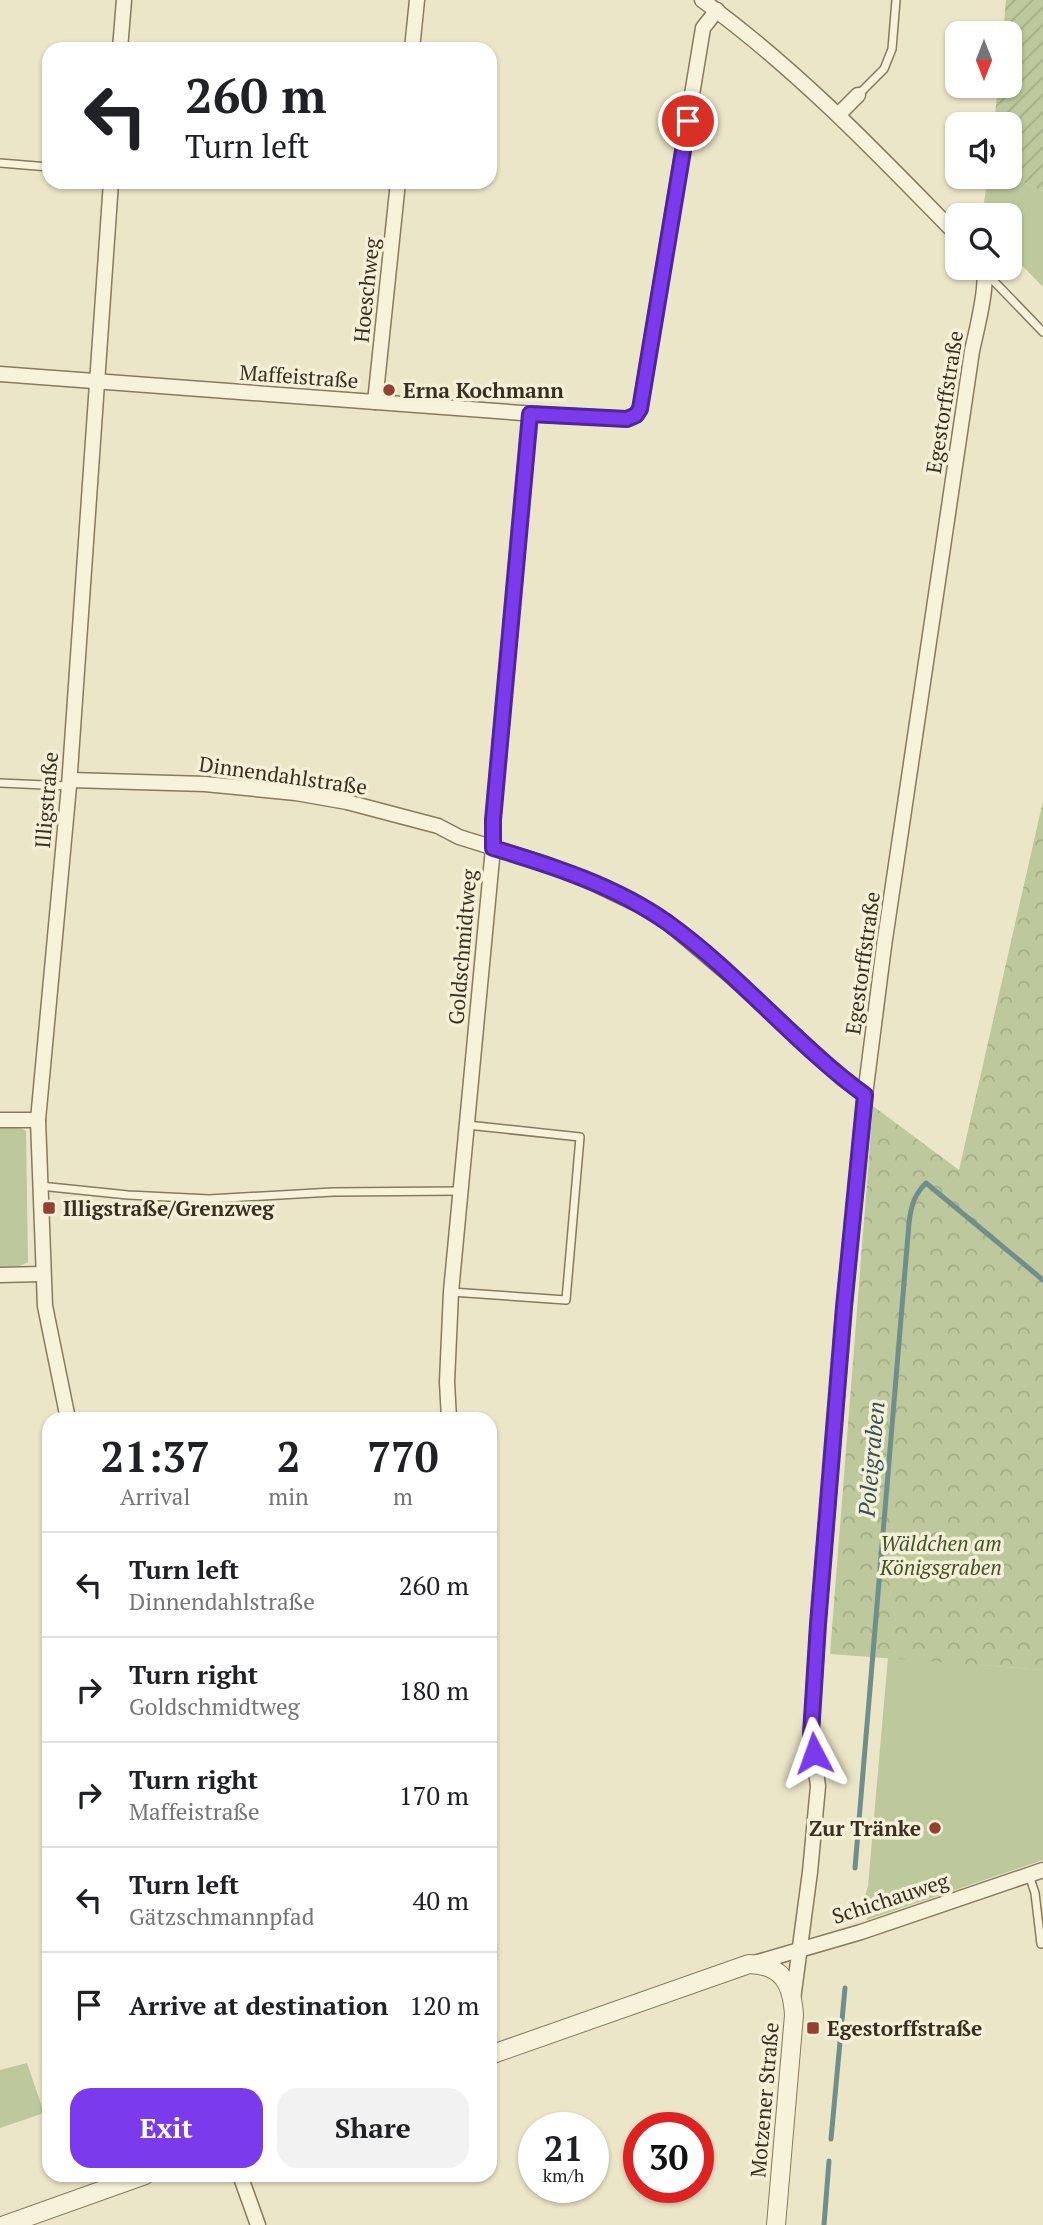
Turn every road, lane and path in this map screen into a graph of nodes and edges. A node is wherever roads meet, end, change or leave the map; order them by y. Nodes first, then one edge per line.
1 (124, 0) edge
2 (417, 0) edge
3 (702, 0) edge
4 (895, 0) edge
5 (717, 10) junction
6 (121, 42) edge
7 (413, 42) edge
8 (858, 95) joint
9 (839, 114) junction
10 (0, 163) edge
11 (42, 166) edge
12 (111, 189) edge
13 (397, 189) edge
14 (945, 223) edge
15 (983, 280) edge
16 (994, 280) edge
17 (1043, 332) edge
18 (0, 374) edge
19 (97, 383) junction
20 (375, 402) junction
21 (530, 414) junction
22 (0, 783) edge
23 (69, 783) junction
24 (493, 848) junction
25 (865, 1095) junction
26 (0, 1119) edge
27 (38, 1120) junction
28 (467, 1125) junction
29 (40, 1186) junction
30 (460, 1192) junction
31 (42, 1274) junction
32 (0, 1275) edge
33 (451, 1292) junction
34 (67, 1412) edge
35 (449, 1412) edge
36 (1036, 1872) edge
37 (1041, 1944) edge
38 (800, 1950) junction
39 (749, 1964) junction
40 (793, 1999) junction
41 (497, 2052) edge
42 (125, 2182) edge
43 (243, 2182) edge
44 (5, 2225) edge
45 (258, 2225) edge
46 (776, 2225) edge

1 - 6 street
2 - 7 street
3 - 5 street
4 - 8 lane
5 - 9 street
5 - 21 street, Maffeistraße
8 - 9 street
9 - 14 street
10 - 11 lane
12 - 19 street, Illigstraße
13 - 20 street, Hoeschweg
15 - 25 street, Egestorffstraße
16 - 17 lane
18 - 19 street, Maffeistraße
19 - 20 street, Maffeistraße
19 - 23 street, Illigstraße
20 - 21 street, Maffeistraße
21 - 24 street, Goldschmidtweg
22 - 23 lane
23 - 24 street, Dinnendahlstraße
23 - 27 street, Illigstraße
24 - 25 street, Dinnendahlstraße
24 - 28 street, Goldschmidtweg
25 - 38 street, Egestorffstraße
26 - 27 street
27 - 29 street, Illigstraße
28 - 30 street, Goldschmidtweg
28 - 33 lane
29 - 30 lane
29 - 31 street, Illigstraße
30 - 33 street, Goldschmidtweg
31 - 32 street
31 - 34 street, Illigstraße
33 - 35 street, Goldschmidtweg
36 - 37 lane
36 - 38 street, Schichauweg
38 - 39 street, Schichauweg
38 - 40 street, Egestorffstraße
39 - 40 street, Motzener Straße
39 - 41 street, Schichauweg
40 - 46 street, Motzener Straße
42 - 44 street
43 - 45 street

